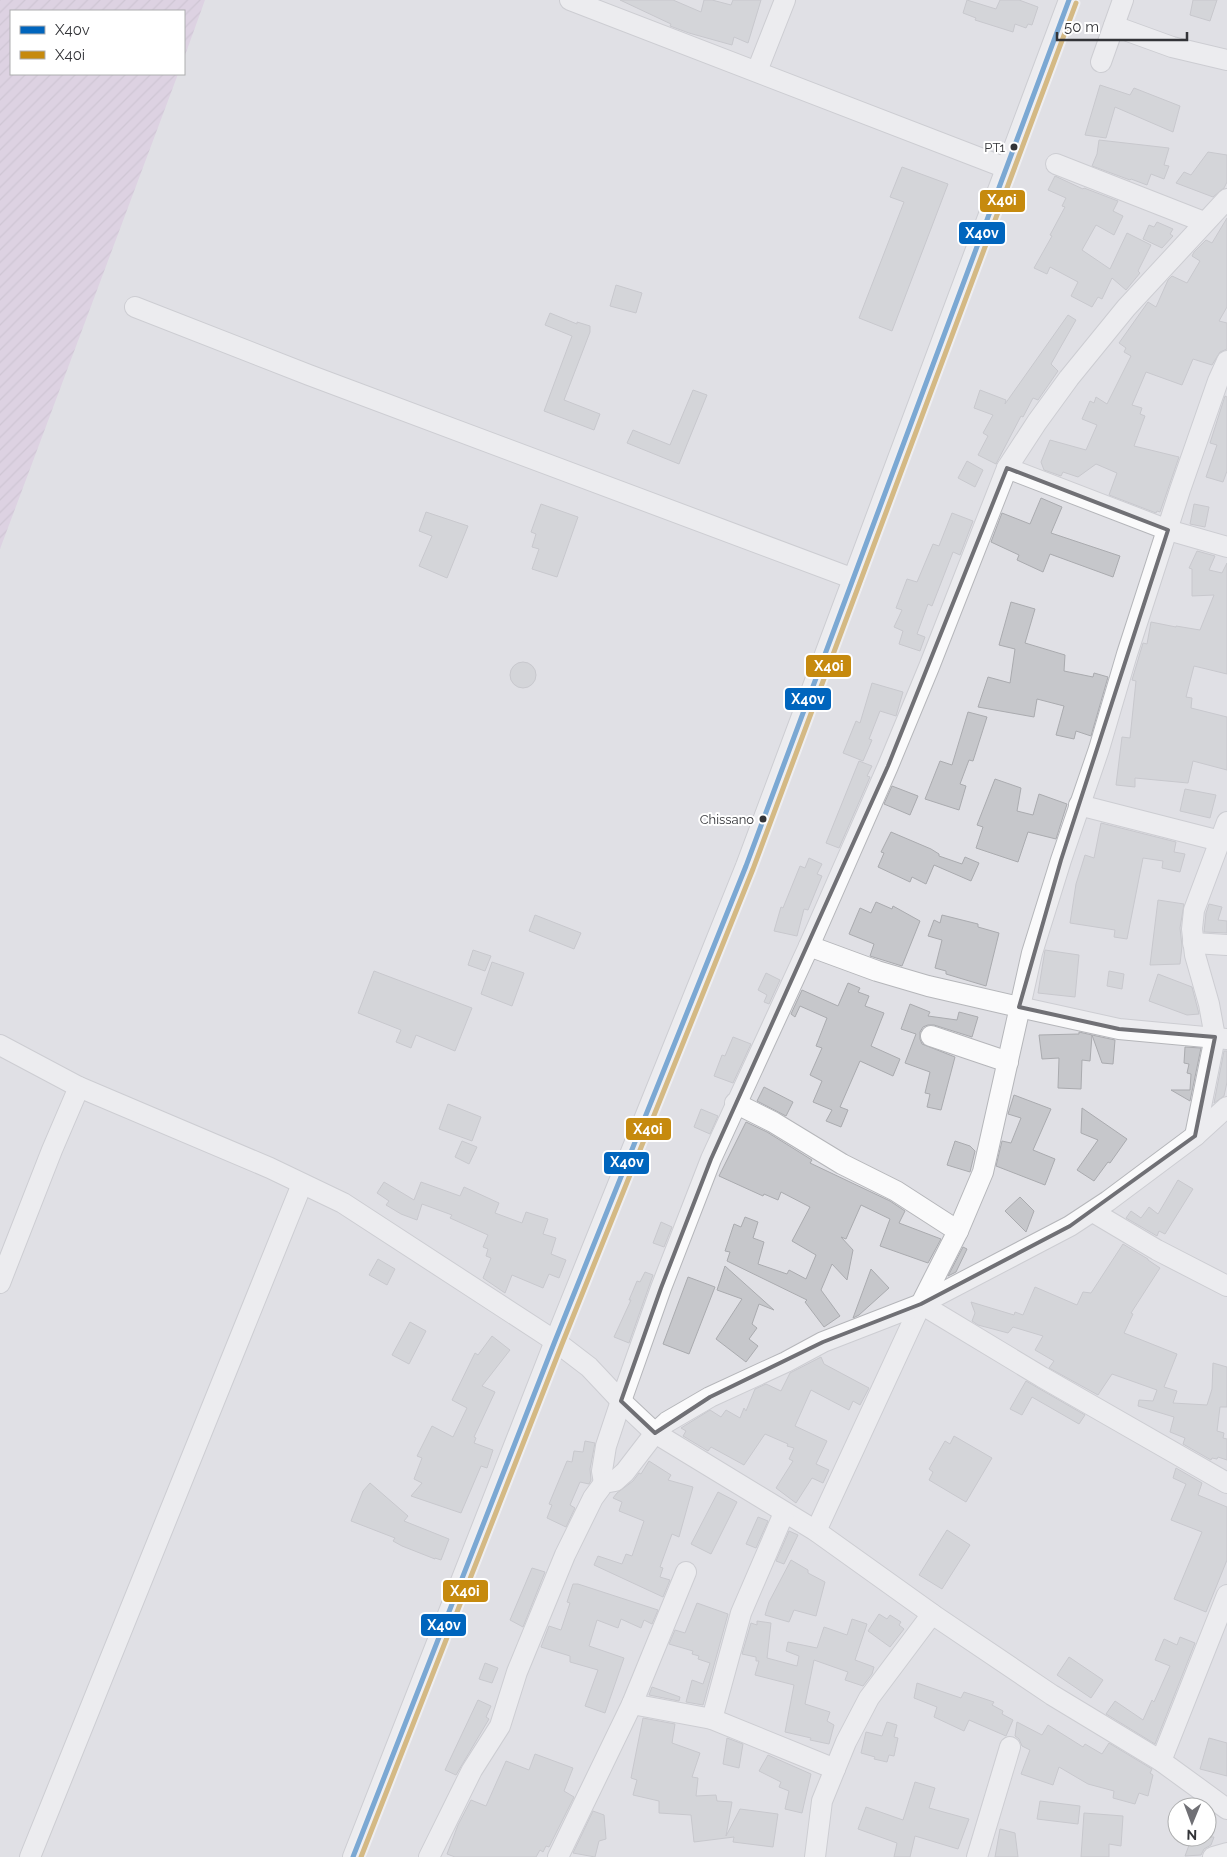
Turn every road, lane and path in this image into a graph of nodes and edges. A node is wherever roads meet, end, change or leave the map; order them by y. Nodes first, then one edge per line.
1 (570, 0) edge
2 (786, 0) edge
3 (1069, 0) edge
4 (1123, 0) edge
5 (1114, 26) junction
6 (1227, 60) edge
7 (1101, 62) dead end
8 (757, 71) junction
9 (1056, 164) dead end
10 (1006, 168) junction
11 (1227, 199) edge
12 (1204, 222) junction
13 (136, 307) dead end
14 (1227, 360) edge
15 (1007, 468) junction
16 (1168, 530) junction
17 (1227, 547) edge
18 (854, 579) junction
19 (1079, 805) junction
20 (1227, 822) edge
21 (1222, 848) edge
22 (1194, 942) junction
23 (1227, 945) edge
24 (809, 946) junction
25 (1019, 1007) junction
26 (932, 1036) dead end
27 (1221, 1038) edge
28 (0, 1044) edge
29 (1008, 1062) junction
30 (79, 1087) junction
31 (736, 1103) junction
32 (1227, 1107) edge
33 (1195, 1136) junction
34 (302, 1184) junction
35 (1092, 1212) junction
36 (958, 1231) junction
37 (0, 1284) edge
38 (1227, 1286) edge
39 (921, 1304) junction
40 (555, 1342) junction
41 (621, 1401) junction
42 (655, 1434) junction
43 (604, 1483) junction
44 (1227, 1483) edge
45 (784, 1513) junction
46 (816, 1531) junction
47 (686, 1572) dead end
48 (1227, 1595) edge
49 (932, 1614) junction
50 (632, 1704) junction
51 (712, 1720) junction
52 (1010, 1747) dead end
53 (1161, 1761) junction
54 (835, 1769) junction
55 (1227, 1809) edge
56 (1227, 1853) edge
57 (30, 1857) edge
58 (353, 1857) edge
59 (429, 1857) edge
60 (558, 1857) edge
61 (815, 1857) edge
62 (977, 1857) edge
63 (1214, 1857) edge

1 - 8 street
2 - 8 street
3 - 10 street
4 - 5 street
5 - 6 street
5 - 7 street
8 - 10 street
9 - 12 street
10 - 18 street
11 - 12 street
12 - 15 street
13 - 18 street
14 - 16 street
15 - 16 street
15 - 24 street
16 - 17 street
16 - 19 street
18 - 40 street
19 - 21 street
19 - 25 street
20 - 21 street
21 - 22 street
22 - 23 street
22 - 27 street
24 - 25 street
24 - 31 street
25 - 27 street
25 - 29 street
26 - 29 street
27 - 33 street
28 - 30 street
29 - 36 street
30 - 34 street
30 - 37 street
31 - 36 street
31 - 41 street
32 - 33 street
33 - 35 street
34 - 40 street
34 - 57 street
35 - 38 street
35 - 39 street
36 - 39 street
39 - 42 street
39 - 44 street
39 - 46 street
40 - 41 street
40 - 58 street
41 - 42 street
41 - 43 street
42 - 43 street
42 - 45 street
43 - 59 street
45 - 46 street
45 - 51 street
46 - 49 street
47 - 50 street
48 - 53 street
49 - 53 street
49 - 54 street
50 - 51 street
50 - 60 street
51 - 54 street
52 - 62 street
53 - 55 street
54 - 61 street
56 - 63 street

